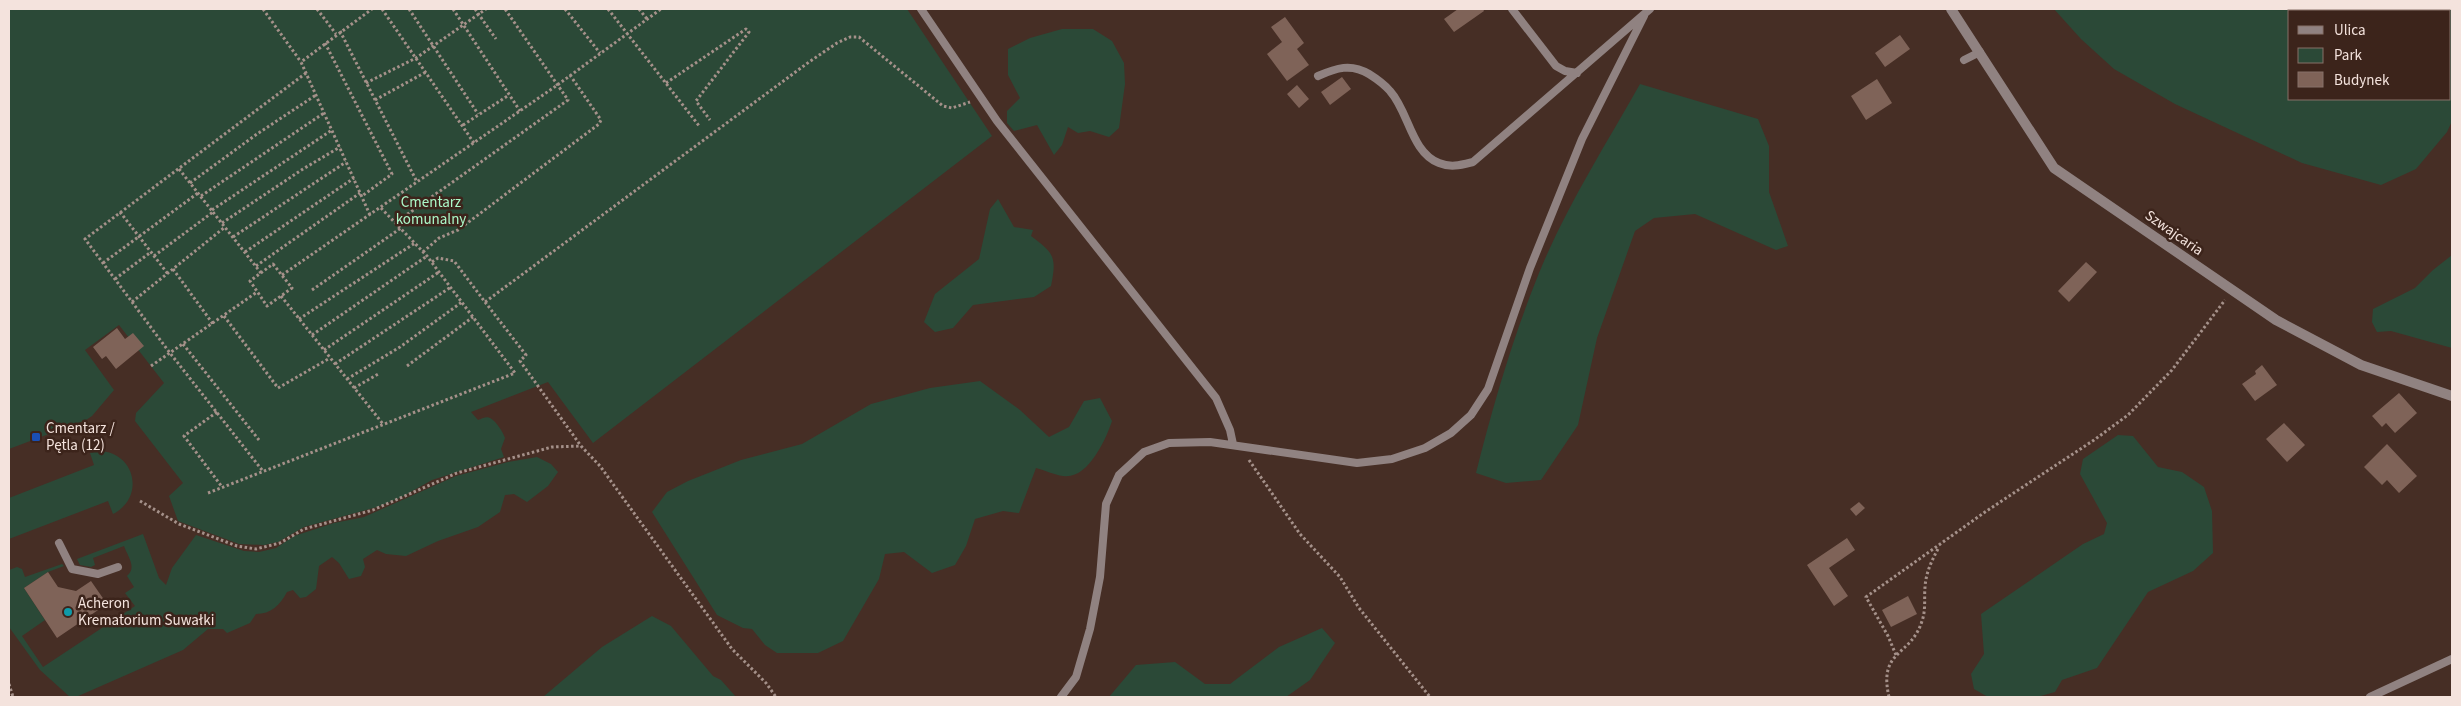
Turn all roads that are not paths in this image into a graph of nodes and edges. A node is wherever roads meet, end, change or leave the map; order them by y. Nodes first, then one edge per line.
1 (921, 9) edge
2 (1512, 9) edge
3 (1639, 9) edge
4 (1650, 9) edge
5 (1951, 9) edge
6 (1644, 16) junction
7 (1980, 52) junction
8 (1964, 60) dead end
9 (1577, 73) junction
10 (1318, 76) dead end
11 (2452, 396) edge
12 (1233, 444) junction
13 (59, 543) dead end
14 (118, 567) dead end
15 (2452, 659) edge
16 (1061, 697) edge
17 (2370, 697) edge

1 - 12 lane
2 - 9 lane
3 - 6 lane
4 - 6 lane
5 - 7 street, Szwajcaria
6 - 9 lane
6 - 12 lane
7 - 8 lane
7 - 11 street, Szwajcaria
9 - 10 lane
12 - 16 lane
13 - 14 lane
15 - 17 lane

